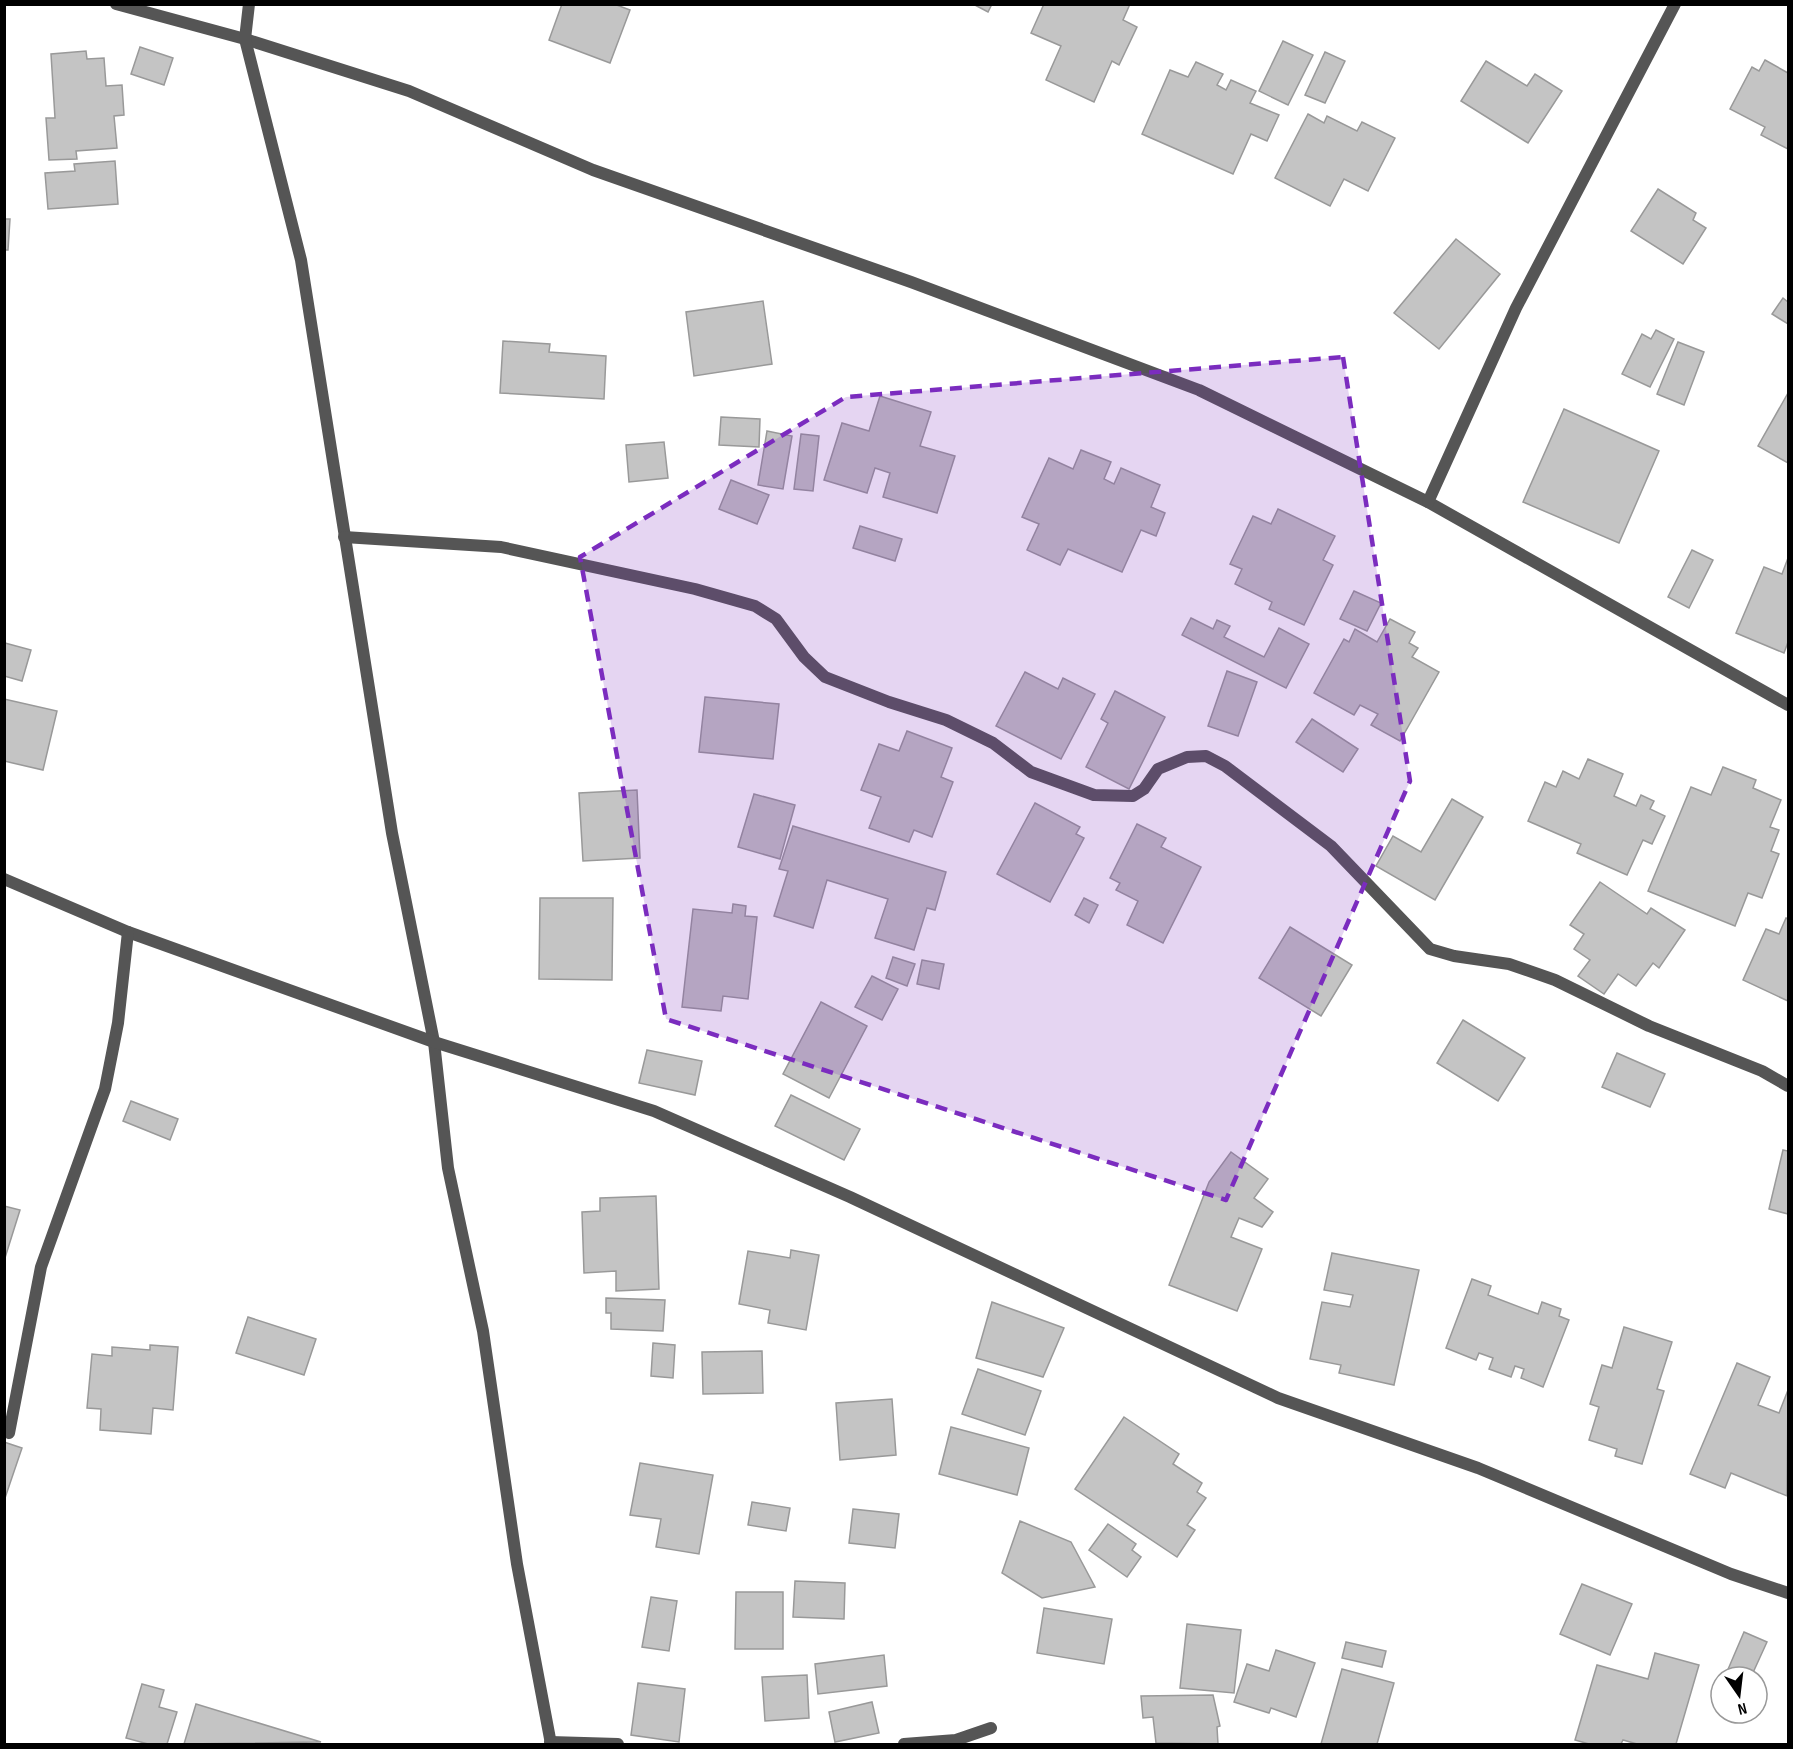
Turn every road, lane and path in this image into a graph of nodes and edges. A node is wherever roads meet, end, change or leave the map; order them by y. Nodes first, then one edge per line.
1 (116, 4) edge
2 (249, 4) edge
3 (1675, 4) edge
4 (245, 39) junction
5 (1428, 502) junction
6 (344, 537) junction
7 (1788, 705) edge
8 (4, 879) edge
9 (128, 932) junction
10 (434, 1042) junction
11 (1788, 1086) edge
12 (9, 1433) dead end
13 (1788, 1593) edge
14 (991, 1728) dead end
15 (551, 1743) edge
16 (618, 1744) edge
17 (904, 1744) edge

1 - 4 street
2 - 4 street
3 - 5 street
4 - 5 street
4 - 6 street
5 - 7 street
6 - 10 street
6 - 11 street
8 - 9 street
9 - 10 street
9 - 12 street
10 - 13 street
10 - 15 street
14 - 17 street
15 - 16 street

